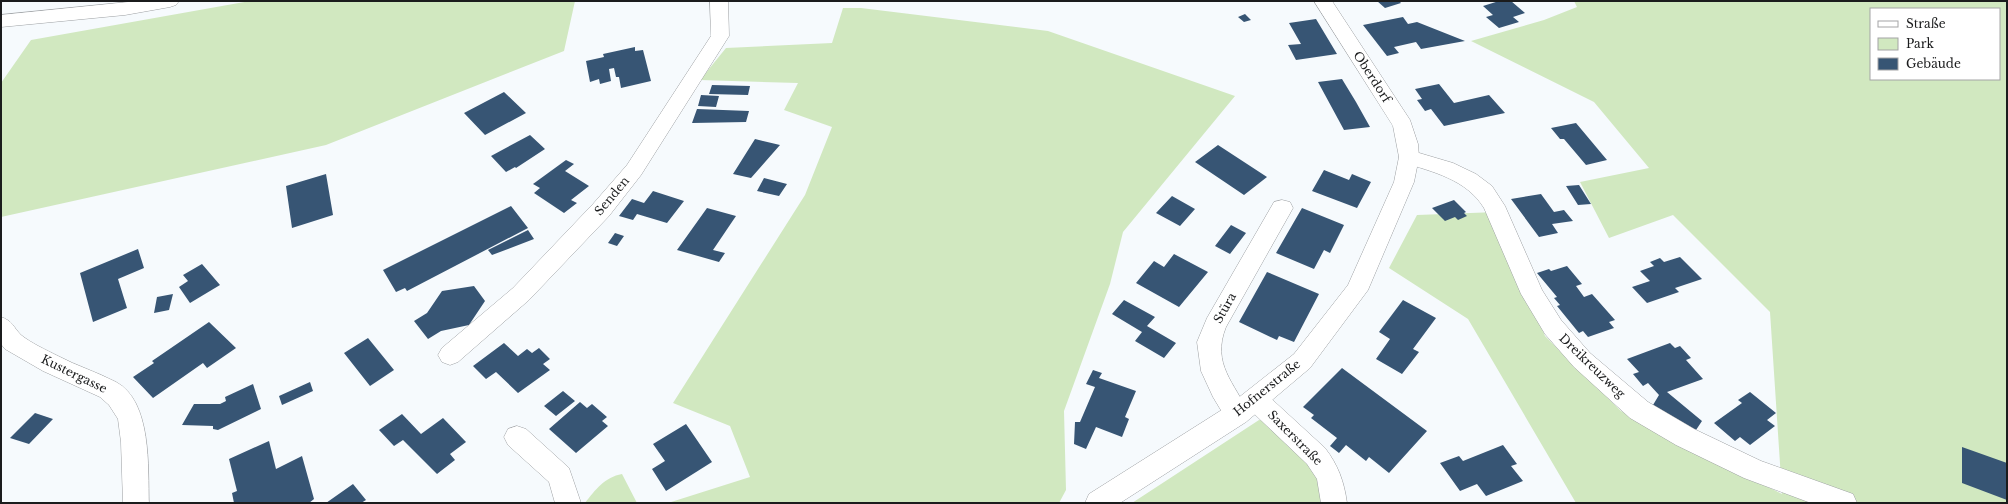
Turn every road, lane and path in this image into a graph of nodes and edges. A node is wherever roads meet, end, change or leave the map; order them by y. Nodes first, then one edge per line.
1 (170, 1) edge
2 (719, 1) edge
3 (1323, 1) edge
4 (1, 20) edge
5 (1409, 157) junction
6 (1282, 208) dead end
7 (1, 327) edge
8 (450, 355) dead end
9 (1246, 407) junction
10 (517, 436) dead end
11 (136, 503) edge
12 (568, 503) edge
13 (1098, 503) edge
14 (1334, 503) edge
15 (1844, 503) edge

1 - 4 street
2 - 8 street, Senden
3 - 5 street, Oberdorf
5 - 9 street, Hofnerstraße
5 - 15 street, Dreikreuzweg
6 - 9 street, Stüra
7 - 11 street, Kustergasse
9 - 13 street, Hofnerstraße
9 - 14 street, Saxerstraße
10 - 12 street

